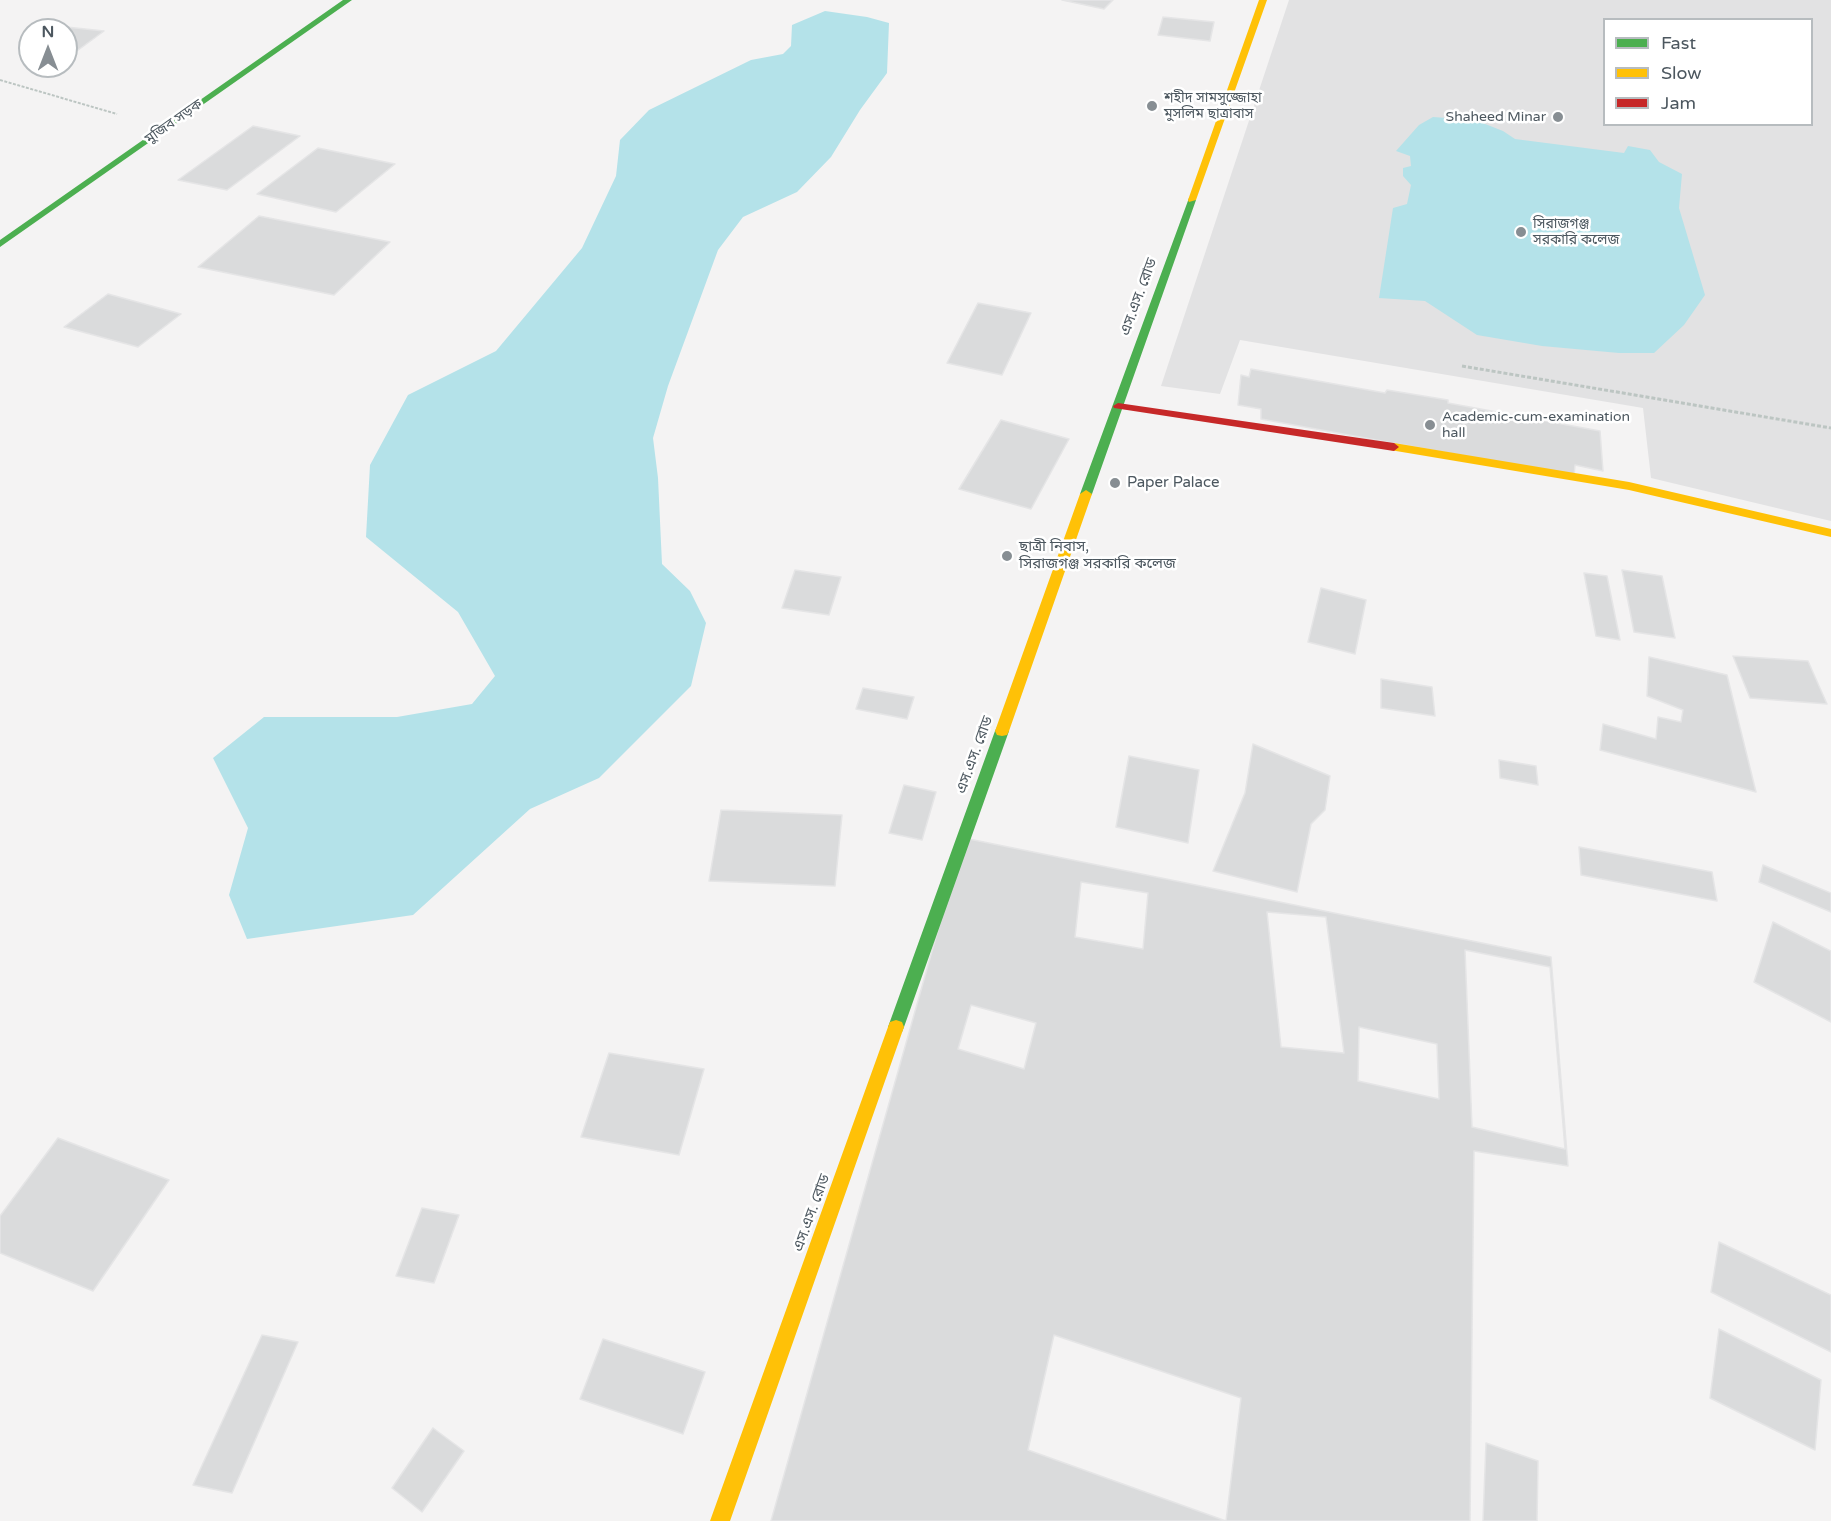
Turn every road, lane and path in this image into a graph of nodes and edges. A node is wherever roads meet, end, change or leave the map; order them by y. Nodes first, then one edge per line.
1 (348, 0) edge
2 (1263, 0) edge
3 (0, 80) edge
4 (166, 128) junction
5 (0, 244) edge
6 (1462, 366) dead end
7 (1118, 406) junction
8 (1831, 428) edge
9 (1831, 533) edge
10 (720, 1521) edge

1 - 4 street, মুজিব সড়ক
2 - 7 street, এস.এস. রোড
3 - 4 path
4 - 5 street, মুজিব সড়ক
6 - 8 path
7 - 9 street
7 - 10 street, এস.এস. রোড

